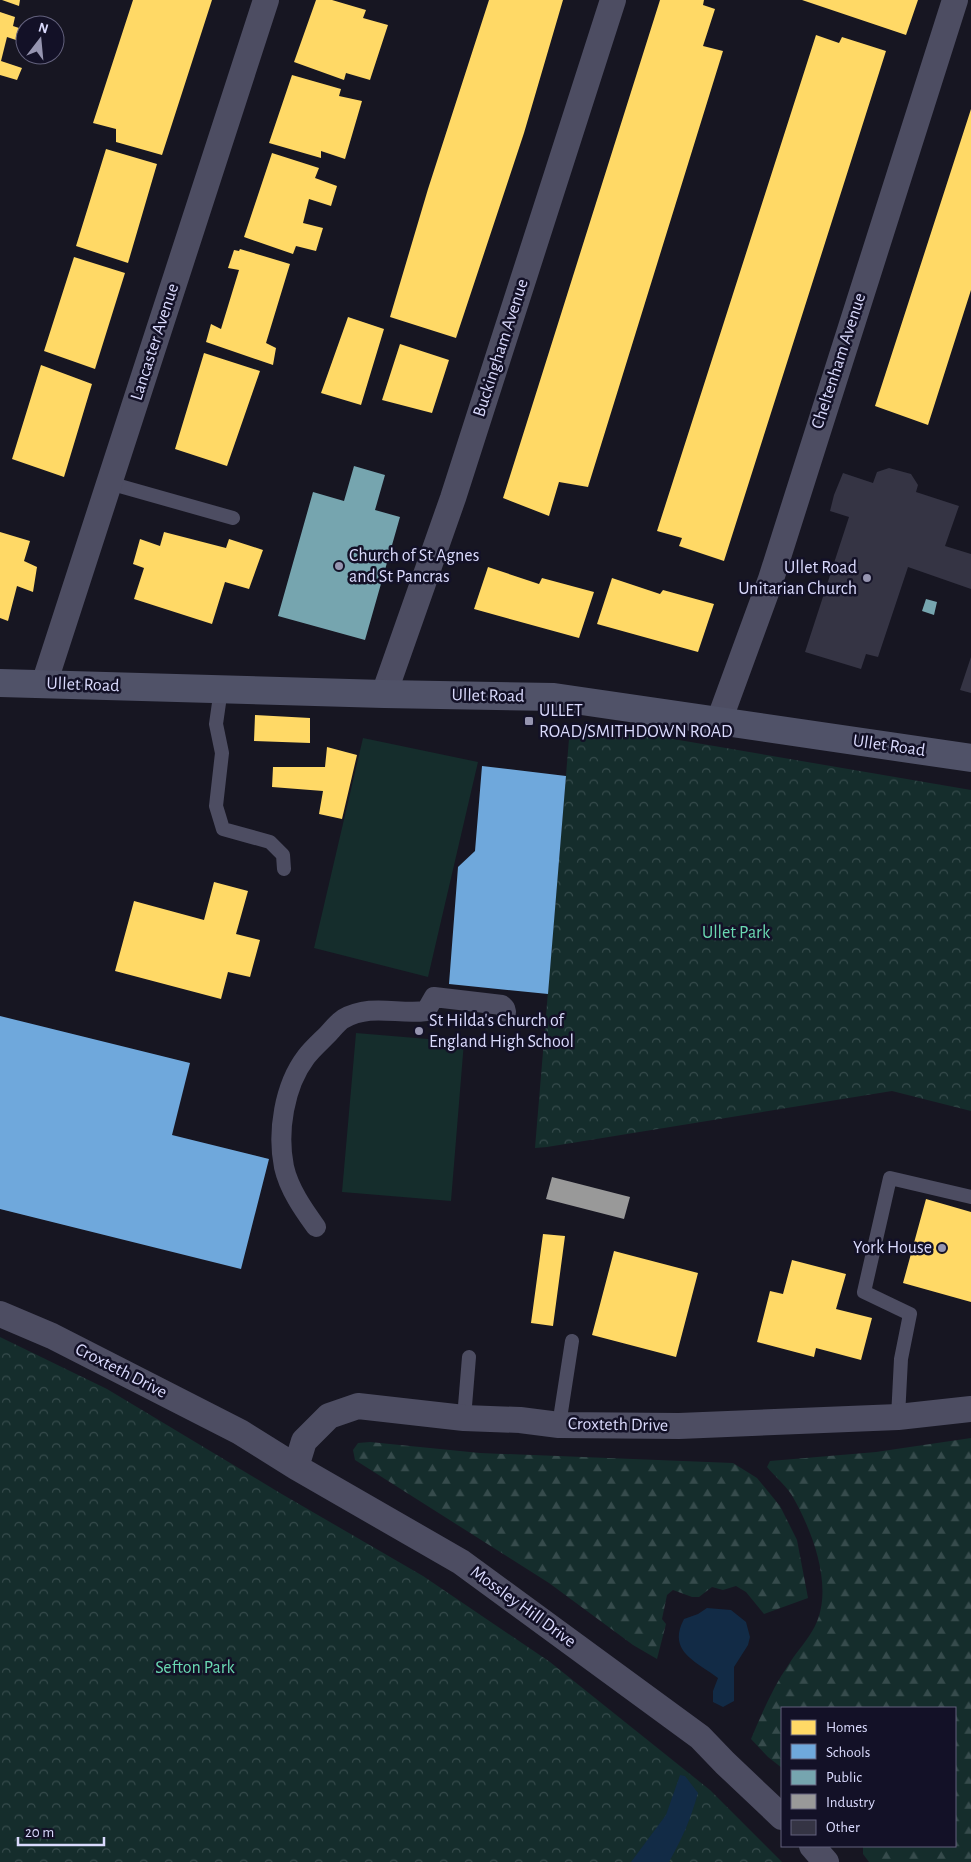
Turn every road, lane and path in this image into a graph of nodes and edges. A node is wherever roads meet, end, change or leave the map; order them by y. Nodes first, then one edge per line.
1 (266, 0) edge
2 (613, 0) edge
3 (955, 0) edge
4 (109, 483) junction
5 (233, 518) dead end
6 (0, 683) edge
7 (44, 684) junction
8 (221, 689) junction
9 (384, 694) junction
10 (719, 722) junction
11 (971, 758) edge
12 (284, 869) dead end
13 (506, 1012) dead end
14 (971, 1197) edge
15 (316, 1227) dead end
16 (0, 1314) edge
17 (572, 1341) dead end
18 (469, 1357) dead end
19 (971, 1409) edge
20 (898, 1417) junction
21 (464, 1418) junction
22 (559, 1425) junction
23 (240, 1432) joint
24 (296, 1467) junction
25 (781, 1816) edge
26 (813, 1847) edge
27 (826, 1862) edge

1 - 4 street, Lancaster Avenue
2 - 9 street, Buckingham Avenue
3 - 10 street, Cheltenham Avenue
4 - 5 lane
4 - 7 street, Lancaster Avenue
6 - 7 main road, Ullet Road
7 - 8 main road, Ullet Road
8 - 9 main road, Ullet Road
8 - 12 lane
9 - 10 main road, Ullet Road
10 - 11 main road, Ullet Road
13 - 15 street
14 - 20 lane
16 - 23 street, Croxteth Drive
17 - 22 lane
18 - 21 lane
19 - 20 street, Croxteth Drive
20 - 22 street, Croxteth Drive
21 - 22 street, Croxteth Drive
21 - 24 street, Croxteth Drive
23 - 24 street, Mossley Hill Drive
24 - 25 street, Mossley Hill Drive
26 - 27 street

